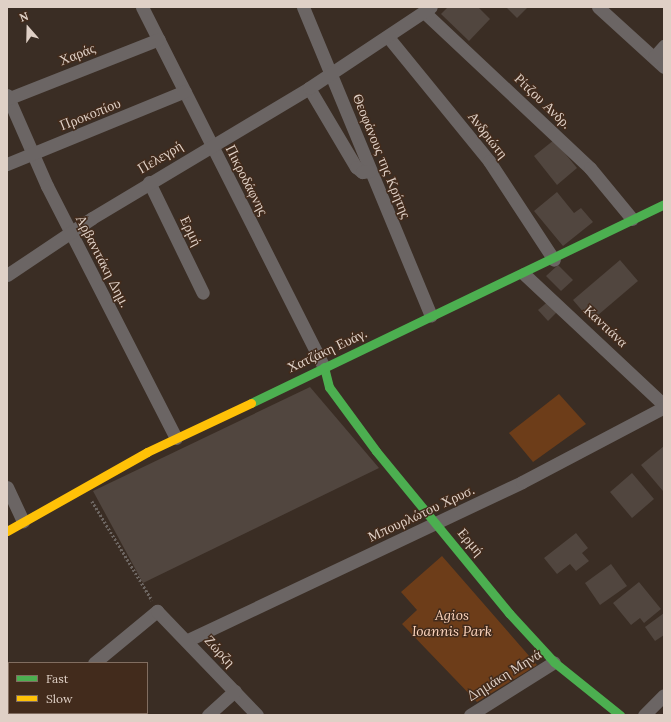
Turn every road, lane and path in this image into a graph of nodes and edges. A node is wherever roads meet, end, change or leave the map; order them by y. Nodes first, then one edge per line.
1 (142, 7) edge
2 (303, 7) edge
3 (598, 7) edge
4 (428, 10) edge
5 (388, 36) junction
6 (159, 39) junction
7 (664, 46) edge
8 (654, 57) junction
9 (664, 67) edge
10 (333, 72) junction
11 (309, 88) junction
12 (185, 91) junction
13 (7, 98) edge
14 (212, 144) junction
15 (33, 154) junction
16 (7, 164) edge
17 (370, 171) junction
18 (149, 182) junction
19 (664, 204) edge
20 (632, 219) junction
21 (70, 233) junction
22 (554, 260) junction
23 (524, 274) junction
24 (7, 275) edge
25 (203, 293) dead end
26 (432, 316) junction
27 (324, 367) junction
28 (664, 406) edge
29 (176, 438) junction
30 (84, 487) junction
31 (8, 491) edge
32 (23, 521) junction
33 (434, 523) junction
34 (7, 531) edge
35 (157, 611) junction
36 (188, 640) junction
37 (95, 662) edge
38 (554, 662) junction
39 (235, 691) junction
40 (664, 695) edge
41 (208, 715) edge
42 (257, 715) edge
43 (470, 715) edge
44 (620, 715) edge
45 (644, 715) edge

1 - 6 street, Πικροδάφνης
2 - 10 street, Θεοφάνους της Κρήτης
3 - 8 street
4 - 5 street, Πελεγρή
4 - 20 street, Ρίτζου Ανδρ.
5 - 10 street, Πελεγρή
5 - 22 street, Ανδριώτη
6 - 12 street, Πικροδάφνης
6 - 13 street, Χαράς
7 - 8 street
8 - 9 street
10 - 11 street, Πελεγρή
10 - 17 street, Θεοφάνους της Κρήτης
11 - 14 street, Πελεγρή
11 - 17 street
12 - 14 street, Πικροδάφνης
12 - 15 street, Προκοπίου
13 - 15 street, Αρβανιτάκη Δημ.
14 - 18 street, Πελεγρή
14 - 27 street, Πικροδάφνης
15 - 16 street, Προκοπίου
15 - 21 street, Αρβανιτάκη Δημ.
17 - 26 street, Θεοφάνους της Κρήτης
18 - 21 street, Πελεγρή
18 - 25 street, Ερμή
19 - 20 street, Χατζάκη Ευάγ.
20 - 22 street, Χατζάκη Ευάγ.
21 - 24 street, Πελεγρή
21 - 29 street, Αρβανιτάκη Δημ.
22 - 23 street, Χατζάκη Ευάγ.
23 - 26 street, Χατζάκη Ευάγ.
23 - 28 street, Καντιάνα
26 - 27 street, Χατζάκη Ευάγ.
27 - 29 street, Χατζάκη Ευάγ.
27 - 33 street, Ερμή
28 - 33 street, Μπουρλώτου Χρυσ.
29 - 30 street, Χατζάκη Ευάγ.
30 - 32 street, Χατζάκη Ευάγ.
30 - 35 path
31 - 32 street
32 - 34 street, Χατζάκη Ευάγ.
33 - 36 street, Μπουρλώτου Χρυσ.
33 - 38 street, Ερμή
35 - 36 street, Ζώρζη
35 - 37 street
36 - 39 street, Ζώρζη
38 - 43 street, Δημάκη Μηνά
38 - 44 street, Ερμή
39 - 41 street
39 - 42 street, Ζώρζη
40 - 45 street

